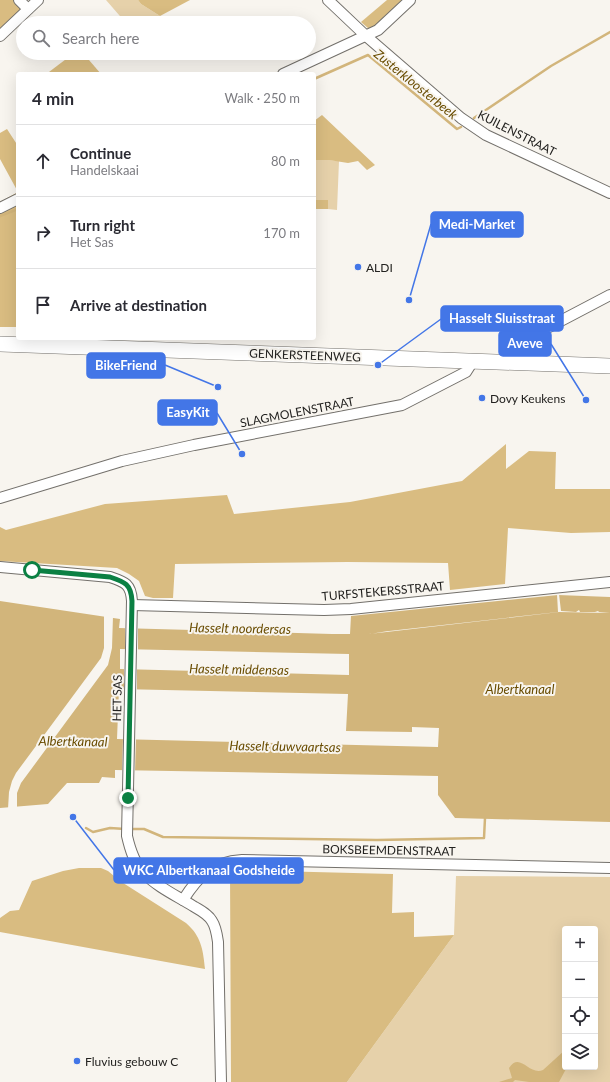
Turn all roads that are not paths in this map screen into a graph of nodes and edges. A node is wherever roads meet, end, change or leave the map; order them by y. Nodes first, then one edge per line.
1 (19, 0) edge
2 (38, 0) edge
3 (328, 0) edge
4 (410, 0) edge
5 (28, 10) junction
6 (22, 16) edge
7 (16, 21) edge
8 (0, 36) edge
9 (366, 36) junction
10 (316, 59) edge
11 (314, 60) edge
12 (287, 72) edge
13 (610, 193) edge
14 (16, 200) edge
15 (0, 208) edge
16 (610, 295) edge
17 (0, 344) edge
18 (473, 361) junction
19 (518, 363) junction
20 (610, 366) edge
21 (0, 498) edge
22 (0, 567) edge
23 (610, 582) edge
24 (132, 605) junction
25 (610, 868) edge
26 (183, 900) junction
27 (221, 1082) edge

1 - 5 street
2 - 5 street
3 - 9 street, KUILENSTRAAT
4 - 9 street
5 - 6 street
7 - 8 street
9 - 10 street
9 - 13 street, KUILENSTRAAT
11 - 12 street
14 - 15 street
16 - 19 street
17 - 18 main road, GENKERSTEENWEG
18 - 19 main road, GENKERSTEENWEG
18 - 21 street, SLAGMOLENSTRAAT
19 - 20 main road, GENKERSTEENWEG
22 - 24 street, HET SAS
23 - 24 street, TURFSTEKERSSTRAAT
24 - 26 street, HET SAS
25 - 26 street, BOKSBEEMDENSTRAAT
26 - 27 street, HET SAS

